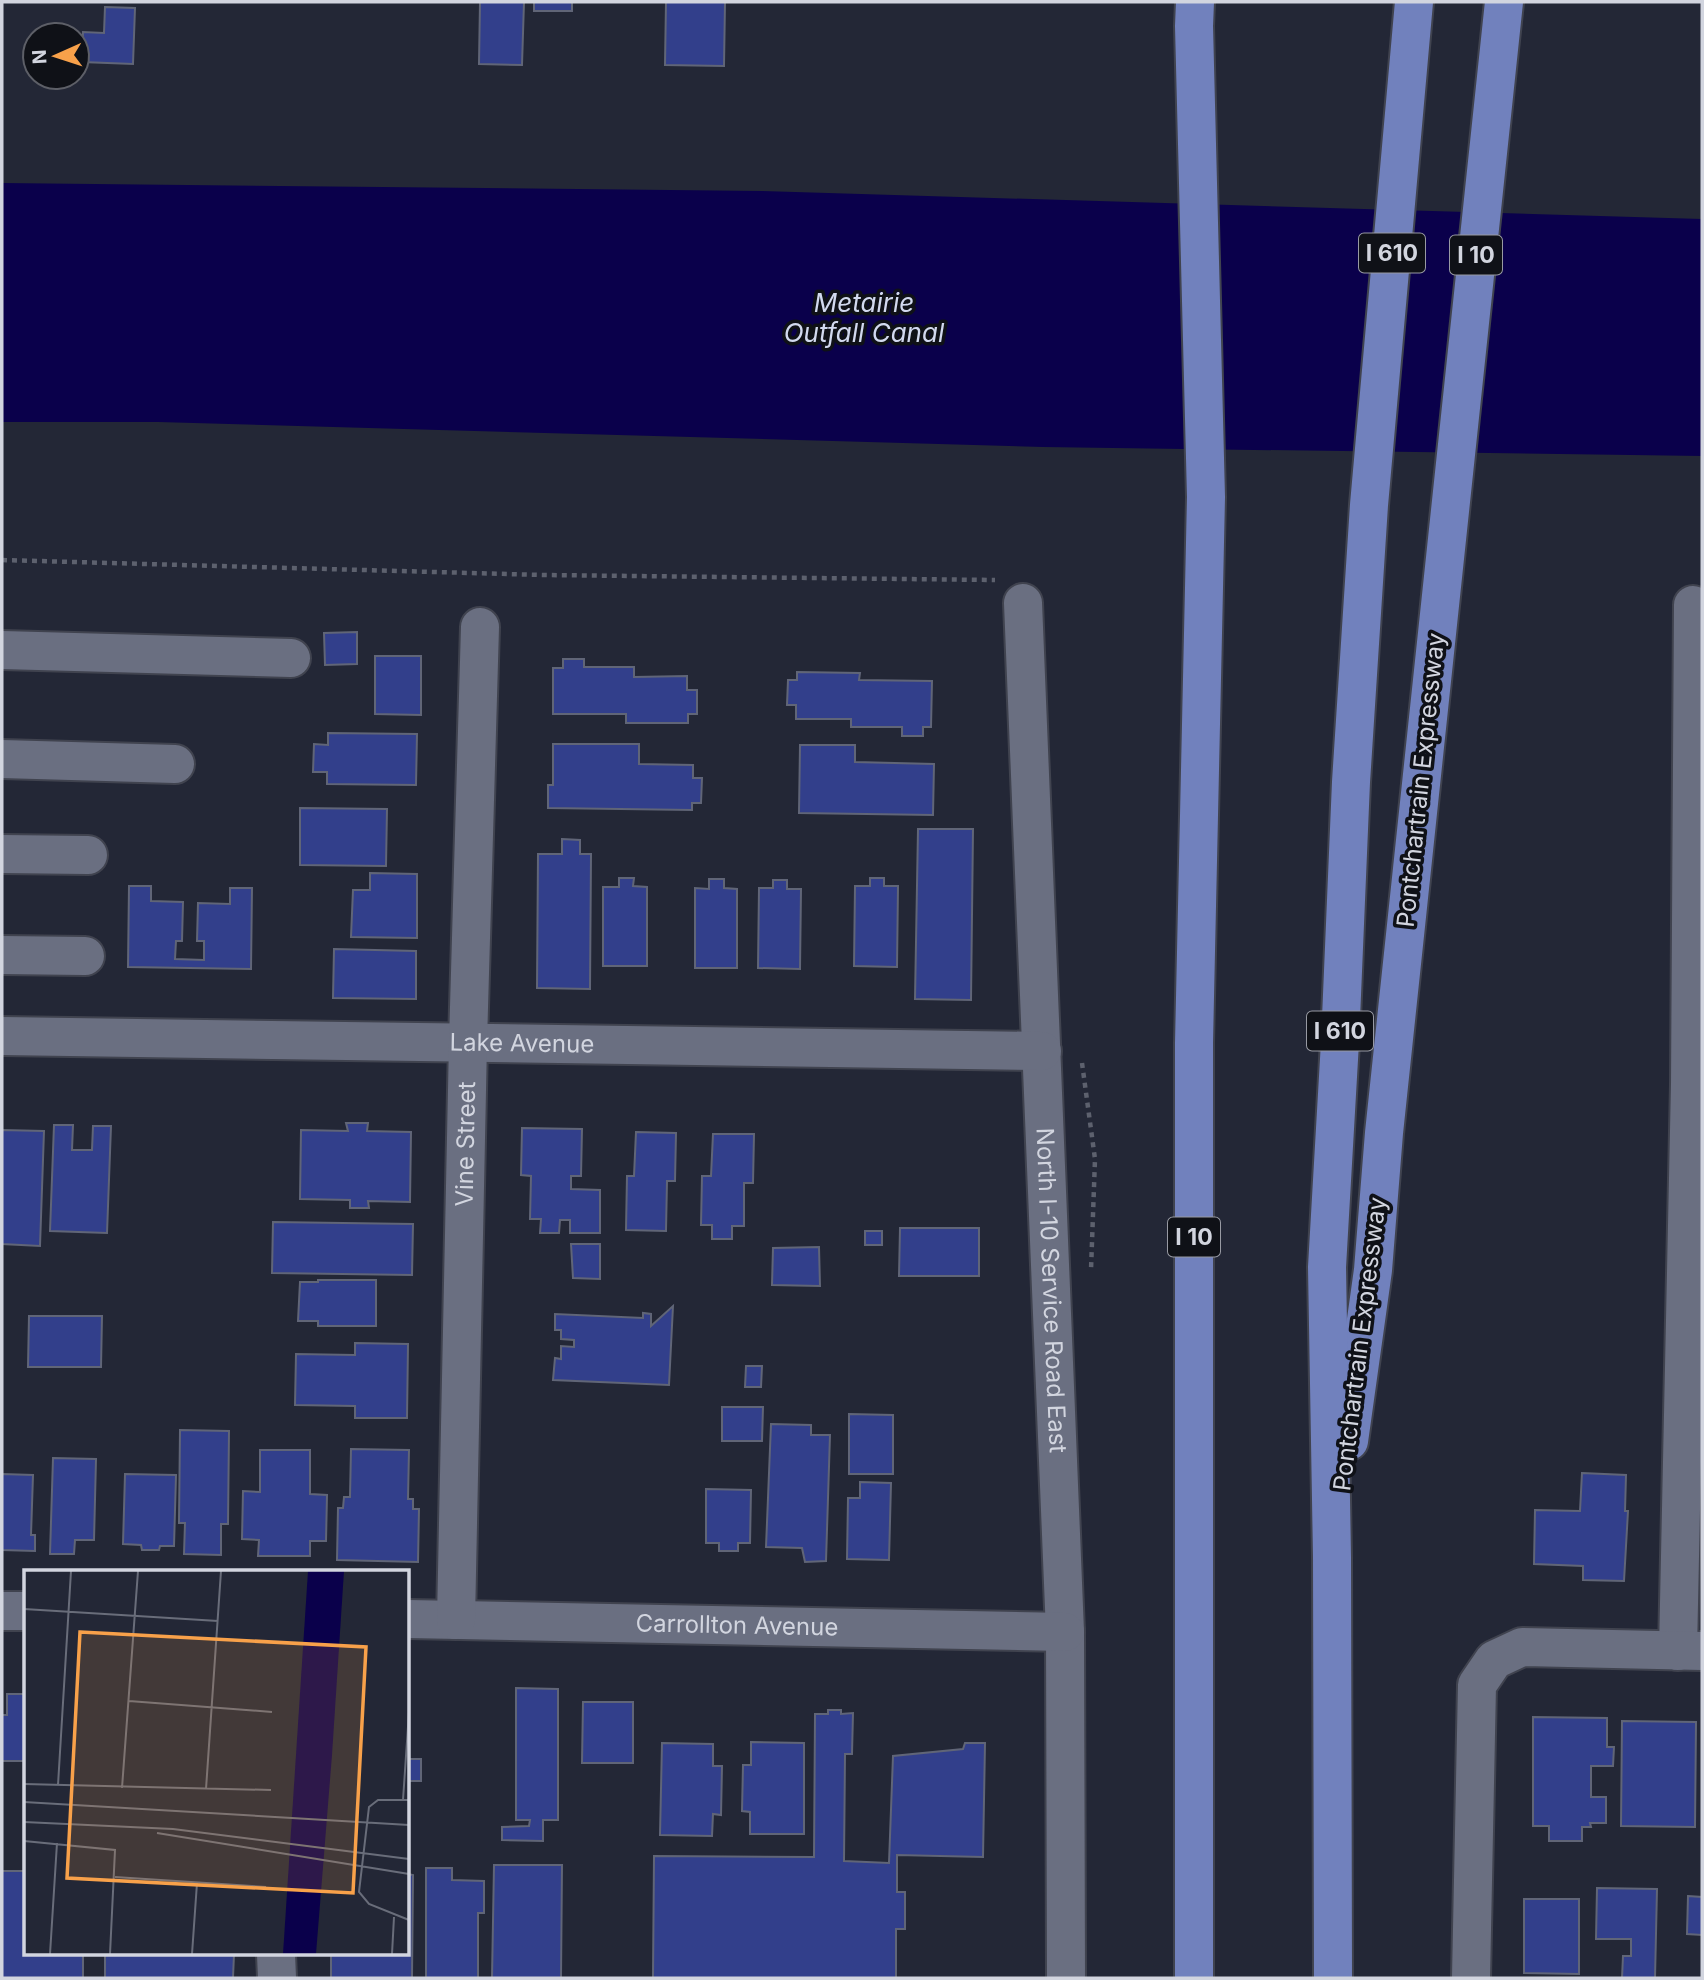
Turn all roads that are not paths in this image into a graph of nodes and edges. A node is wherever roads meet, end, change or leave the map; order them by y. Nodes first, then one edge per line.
1 (1195, 2) edge
2 (1414, 2) edge
3 (1504, 2) edge
4 (1012, 592) road end
5 (1693, 605) dead end
6 (480, 627) dead end
7 (2, 650) edge
8 (291, 657) dead end
9 (2, 760) edge
10 (175, 764) dead end
11 (2, 854) edge
12 (88, 855) dead end
13 (2, 955) edge
14 (85, 956) dead end
15 (2, 1035) edge
16 (468, 1042) junction
17 (1042, 1051) junction
18 (1696, 1084) edge
19 (1332, 1558) junction
20 (2, 1611) edge
21 (24, 1611) edge
22 (410, 1619) edge
23 (456, 1620) junction
24 (1065, 1632) junction
25 (1690, 1651) edge
26 (276, 1955) edge
27 (277, 1978) edge
28 (1066, 1978) edge
29 (1194, 1978) edge
30 (1333, 1978) edge
31 (1471, 1978) edge

1 - 29 highway, I 10
2 - 19 highway, I 610
3 - 19 highway, Pontchartrain Expressway / I 10
4 - 17 street, North I-10 Service Road East
5 - 18 street
6 - 16 street, Vine Street
7 - 8 street
9 - 10 street
11 - 12 street
13 - 14 street
15 - 16 street, Lake Avenue
16 - 17 street, Lake Avenue
16 - 23 street, Vine Street
17 - 24 street, North I-10 Service Road East
18 - 25 street
19 - 30 highway, I 10
20 - 21 street
22 - 23 street, Carrollton Avenue
23 - 24 street, Carrollton Avenue
24 - 28 street, North I-10 Service Road East
25 - 31 street
26 - 27 street

